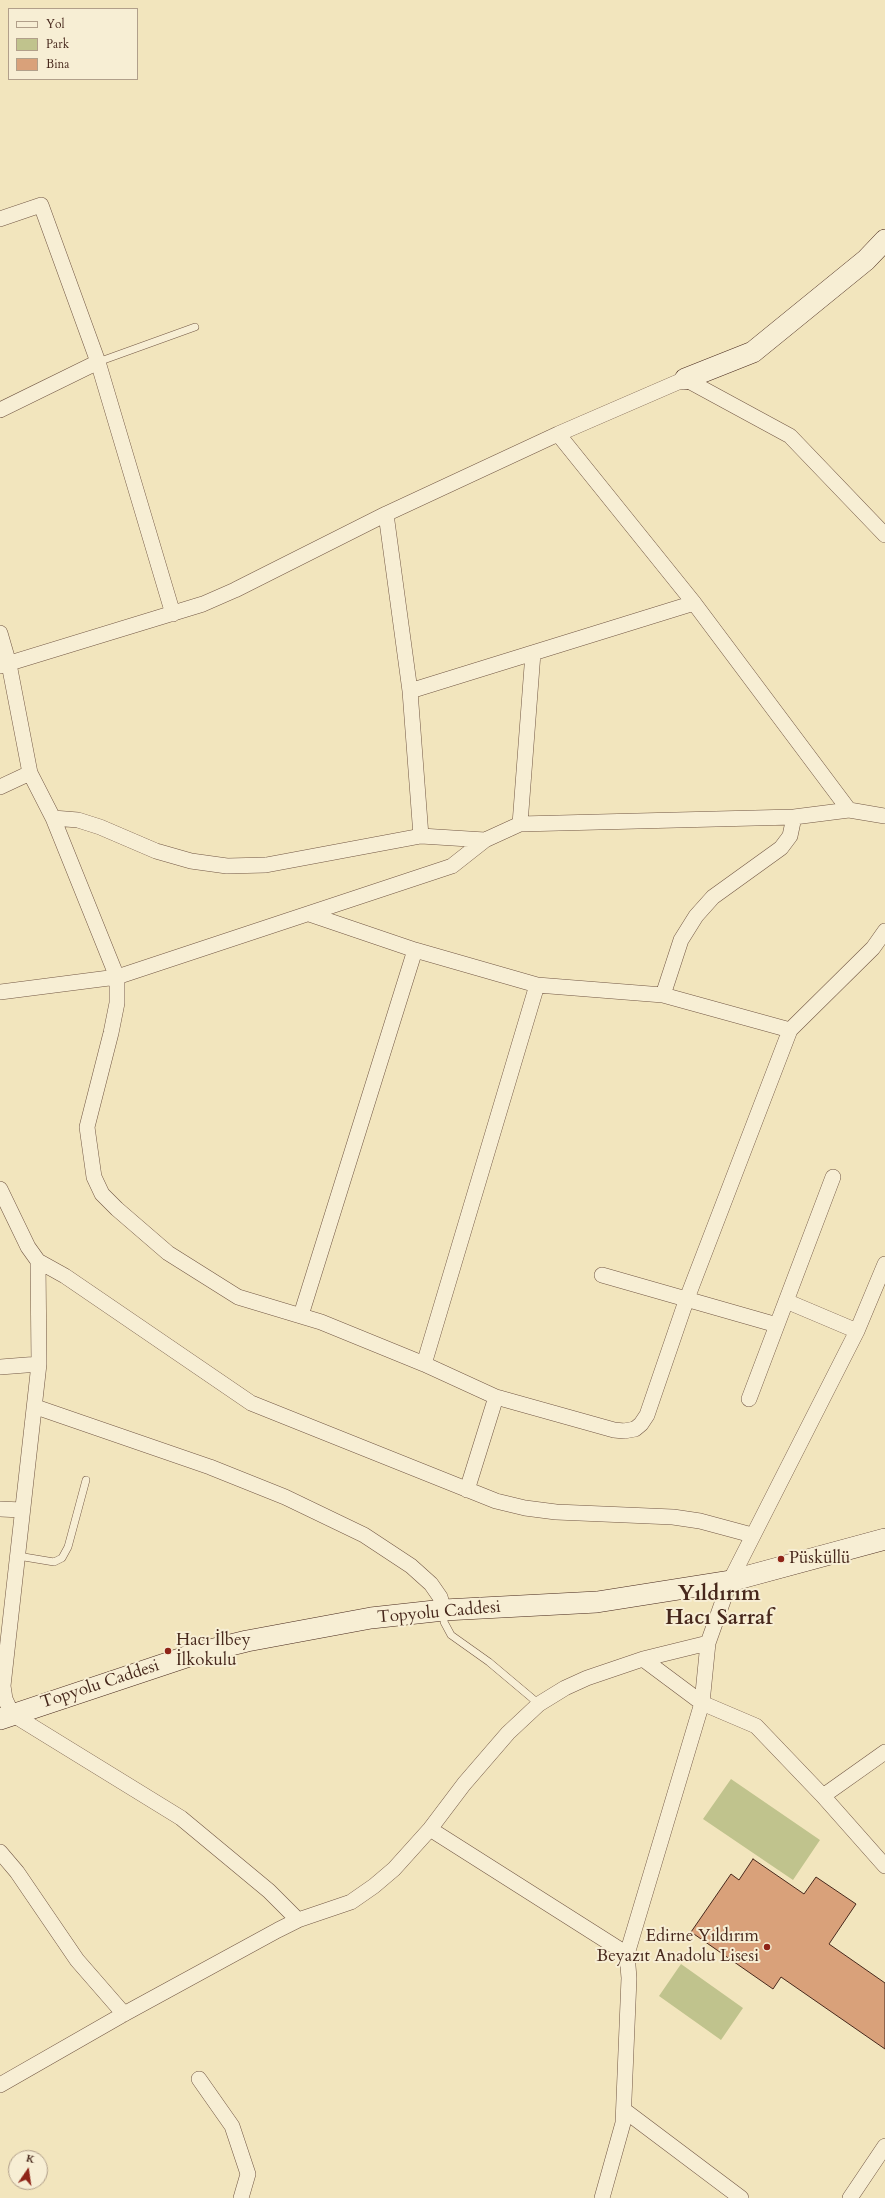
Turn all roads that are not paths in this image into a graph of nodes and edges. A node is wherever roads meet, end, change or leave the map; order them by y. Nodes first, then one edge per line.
1 (0, 219) edge
2 (885, 240) edge
3 (195, 327) dead end
4 (98, 362) junction
5 (685, 379) junction
6 (0, 410) edge
7 (558, 434) junction
8 (386, 514) junction
9 (885, 535) edge
10 (694, 603) junction
11 (173, 614) junction
12 (0, 633) edge
13 (533, 653) junction
14 (4, 665) edge
15 (410, 691) junction
16 (30, 773) junction
17 (0, 787) edge
18 (849, 810) junction
19 (885, 816) edge
20 (54, 818) junction
21 (794, 818) junction
22 (520, 824) junction
23 (421, 836) junction
24 (485, 840) junction
25 (309, 914) junction
26 (885, 931) edge
27 (414, 950) junction
28 (117, 977) junction
29 (537, 985) junction
30 (0, 992) edge
31 (663, 995) junction
32 (790, 1030) junction
33 (833, 1177) dead end
34 (0, 1189) edge
35 (38, 1261) junction
36 (885, 1264) edge
37 (602, 1275) dead end
38 (686, 1299) junction
39 (786, 1301) junction
40 (301, 1315) junction
41 (777, 1325) junction
42 (857, 1332) junction
43 (39, 1364) junction
44 (424, 1364) junction
45 (0, 1367) edge
46 (496, 1397) junction
47 (749, 1399) dead end
48 (36, 1407) junction
49 (86, 1480) dead end
50 (467, 1490) junction
51 (0, 1509) edge
52 (22, 1510) junction
53 (752, 1536) junction
54 (885, 1539) edge
55 (18, 1556) junction
56 (730, 1581) junction
57 (444, 1610) junction
58 (708, 1643) junction
59 (643, 1659) junction
60 (702, 1703) junction
61 (539, 1704) junction
62 (6, 1716) edge
63 (885, 1752) edge
64 (823, 1796) junction
65 (430, 1829) junction
66 (0, 1852) edge
67 (885, 1866) edge
68 (298, 1920) junction
69 (627, 1954) junction
70 (124, 2014) junction
71 (199, 2079) dead end
72 (0, 2085) edge
73 (624, 2110) junction
74 (885, 2146) edge
75 (241, 2198) edge
76 (602, 2198) edge
77 (741, 2198) edge
78 (850, 2198) edge

1 - 4 street
2 - 5 street
3 - 4 lane
4 - 6 street
4 - 11 street
5 - 7 street
5 - 9 street
7 - 8 street
7 - 10 street
8 - 11 street
8 - 15 street
10 - 13 street
10 - 18 street
11 - 14 street
12 - 14 street
13 - 15 street
13 - 22 street
14 - 16 street
15 - 23 street
16 - 17 street
16 - 20 street
18 - 19 street
18 - 21 street
20 - 23 street
20 - 28 street
21 - 22 street
21 - 31 street
22 - 24 street
23 - 24 street
24 - 25 street
25 - 27 street
25 - 28 street
26 - 32 street
27 - 29 street
27 - 40 street
28 - 30 street
28 - 40 street
29 - 31 street
29 - 44 street
31 - 32 street
32 - 38 street
33 - 39 street
34 - 35 street
35 - 43 street
35 - 50 street
36 - 42 street
37 - 38 street
38 - 41 street
38 - 46 street
39 - 41 street
39 - 42 street
40 - 44 street
41 - 47 street
42 - 53 street
43 - 45 street
43 - 48 street
44 - 46 street
46 - 50 street
48 - 52 street
48 - 57 street
49 - 55 lane
50 - 53 street
51 - 52 street
52 - 55 street
53 - 56 street
54 - 56 street, Topyolu Caddesi
55 - 62 street
56 - 57 street, Topyolu Caddesi
56 - 58 street
57 - 61 lane
57 - 62 street, Topyolu Caddesi
58 - 59 street
58 - 60 street
59 - 60 street
59 - 61 street
60 - 64 street
60 - 69 street
61 - 65 street
62 - 68 street
63 - 64 street
64 - 67 street
65 - 68 street
65 - 69 street
66 - 70 street
68 - 70 street
69 - 73 street
70 - 72 street
71 - 75 street
73 - 76 street
73 - 77 street
74 - 78 street

